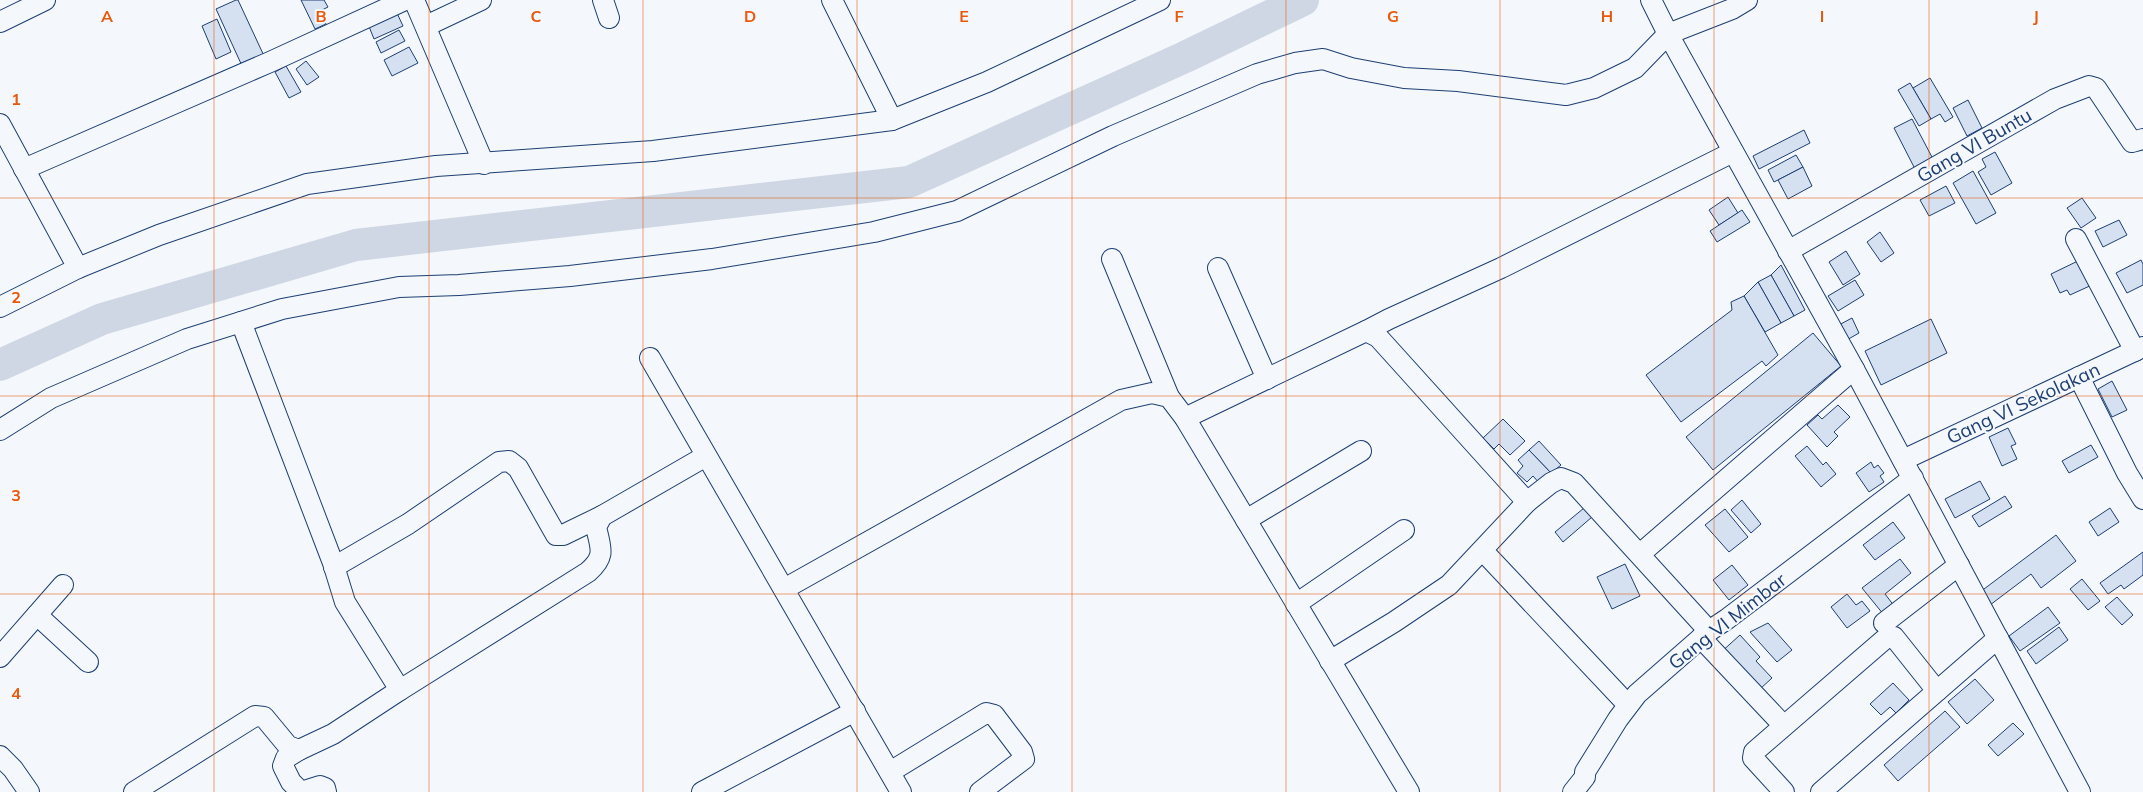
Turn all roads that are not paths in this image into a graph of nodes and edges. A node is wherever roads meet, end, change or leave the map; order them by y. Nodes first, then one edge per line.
1 (45, 0) edge
2 (405, 0) edge
3 (414, 0) edge
4 (481, 0) edge
5 (832, 0) edge
6 (1160, 0) edge
7 (1651, 0) edge
8 (1747, 0) edge
9 (1130, 6) edge
10 (0, 22) edge
11 (426, 26) junction
12 (1668, 34) junction
13 (892, 120) junction
14 (0, 124) edge
15 (2143, 138) edge
16 (1733, 152) junction
17 (484, 164) junction
18 (24, 169) junction
19 (2076, 239) dead end
20 (1788, 252) junction
21 (1112, 259) dead end
22 (78, 268) junction
23 (1218, 268) dead end
24 (0, 307) edge
25 (241, 322) junction
26 (1366, 331) junction
27 (2139, 349) edge
28 (650, 358) dead end
29 (1854, 369) junction
30 (2079, 377) junction
31 (1267, 379) junction
32 (1169, 397) junction
33 (1185, 418) junction
34 (0, 430) edge
35 (1361, 451) dead end
36 (706, 456) junction
37 (1903, 460) junction
38 (1913, 478) junction
39 (2143, 499) edge
40 (1527, 502) junction
41 (602, 516) junction
42 (1246, 520) junction
43 (1404, 530) dead end
44 (1483, 551) junction
45 (1640, 554) junction
46 (1959, 565) junction
47 (334, 567) junction
48 (63, 585) dead end
49 (784, 589) junction
50 (1296, 604) junction
51 (37, 615) junction
52 (1885, 630) junction
53 (1705, 635) junction
54 (1998, 638) junction
55 (3, 646) edge
56 (1330, 661) junction
57 (88, 662) dead end
58 (400, 690) junction
59 (1937, 691) junction
60 (1628, 705) junction
61 (855, 711) junction
62 (1783, 725) junction
63 (299, 750) junction
64 (0, 756) edge
65 (890, 772) junction
66 (1583, 787) edge
67 (30, 792) edge
68 (134, 792) edge
69 (326, 792) edge
70 (702, 792) edge
71 (901, 792) edge
72 (980, 792) edge
73 (1409, 792) edge
74 (1784, 792) edge
75 (1821, 792) edge
76 (2080, 792) edge

1 - 10 street
2 - 18 street
3 - 11 street
4 - 11 street
5 - 13 street
6 - 9 street
7 - 12 street
8 - 12 street
9 - 13 street
11 - 17 street
12 - 16 street
12 - 25 street
13 - 17 street
14 - 18 street
15 - 20 street, Gang VI Buntu
16 - 20 street
16 - 26 street
17 - 22 street
18 - 22 street
19 - 27 street
20 - 29 street
21 - 32 street
22 - 24 street
23 - 31 street
25 - 34 street
25 - 47 street
26 - 31 street
26 - 40 street
27 - 30 street, Gang VI Sekolakan
28 - 36 street
29 - 37 street
29 - 45 street
30 - 37 street, Gang VI Sekolakan
30 - 39 street
31 - 33 street
32 - 33 street
32 - 49 street
33 - 42 street
35 - 42 street
36 - 41 street
36 - 49 street
37 - 38 street
38 - 46 street
38 - 53 street, Gang VI Mimbar
40 - 44 street
40 - 45 street
41 - 47 street
41 - 58 street
42 - 50 street
43 - 50 street
44 - 56 street
44 - 60 street
45 - 53 street
46 - 52 street
46 - 54 street
47 - 58 street
48 - 51 street
49 - 61 street
50 - 56 street
51 - 55 street
51 - 57 street
52 - 59 street
52 - 62 street
53 - 60 street, Gang VI Mimbar
53 - 62 street
54 - 59 street
54 - 76 street
56 - 73 street
58 - 63 street
59 - 75 street
60 - 66 street, Gang VI Mimbar
61 - 65 street
61 - 70 street
62 - 74 street
63 - 68 street
63 - 69 street
64 - 67 street
65 - 71 street
65 - 72 street

